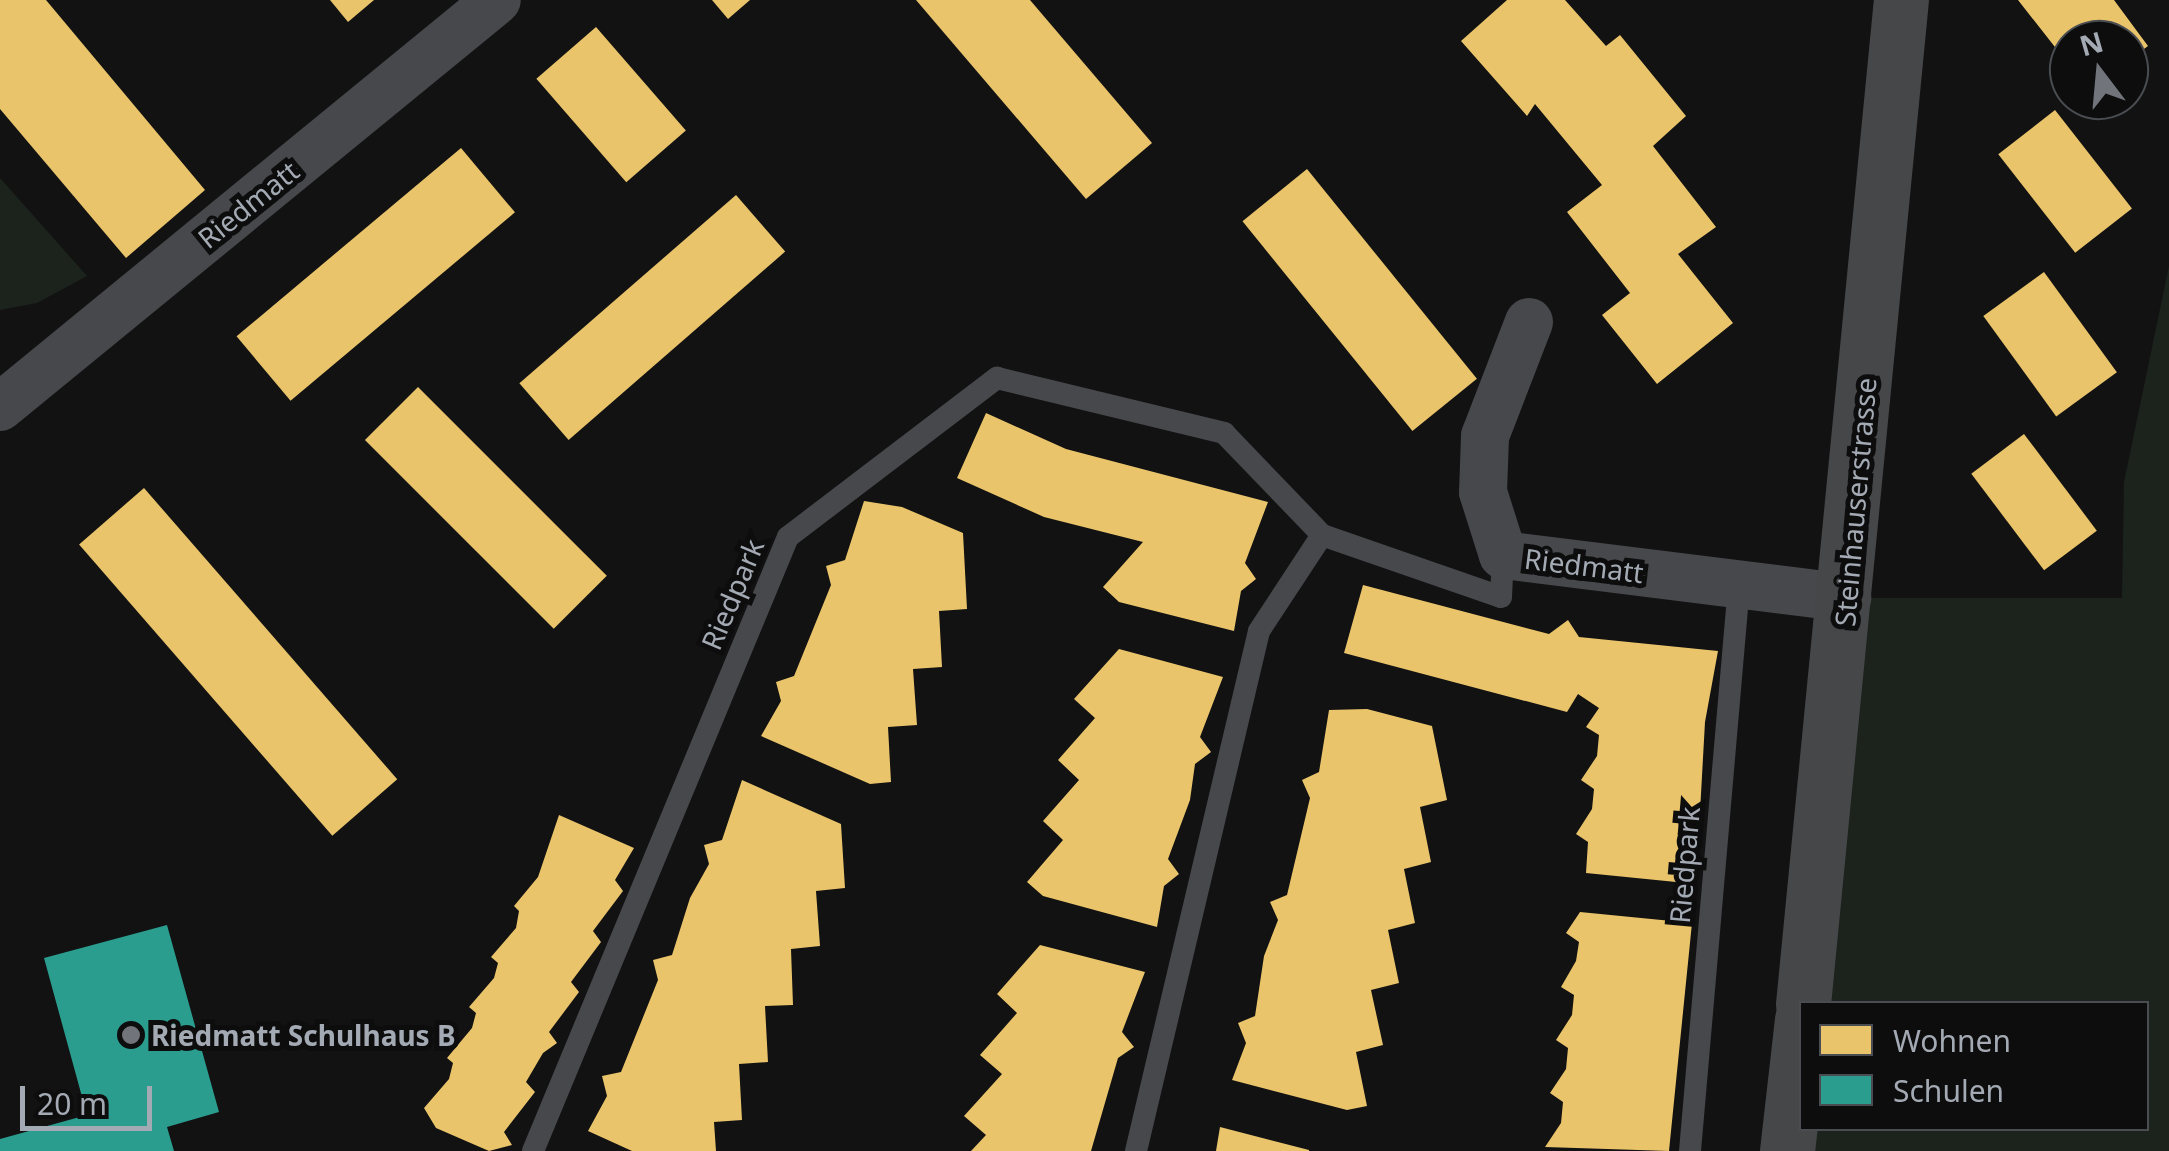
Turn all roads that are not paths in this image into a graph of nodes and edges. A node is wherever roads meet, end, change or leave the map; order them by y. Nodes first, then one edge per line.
1 (497, 0) edge
2 (1901, 0) edge
3 (1529, 322) dead end
4 (0, 407) edge
5 (1322, 535) junction
6 (1504, 555) junction
7 (1740, 585) junction
8 (1847, 598) junction
9 (1803, 1001) edge
10 (1799, 1045) edge
11 (533, 1151) edge
12 (1136, 1151) edge
13 (1690, 1151) edge
14 (1787, 1151) edge

1 - 4 street, Riedmatt
2 - 8 street, Steinhauserstrasse
3 - 6 street, Riedmatt
5 - 6 lane, Riedpark
5 - 11 lane, Riedpark
5 - 12 lane
6 - 7 street, Riedmatt
7 - 8 street, Riedmatt
7 - 13 lane, Riedpark
8 - 9 street, Steinhauserstrasse
10 - 14 street

